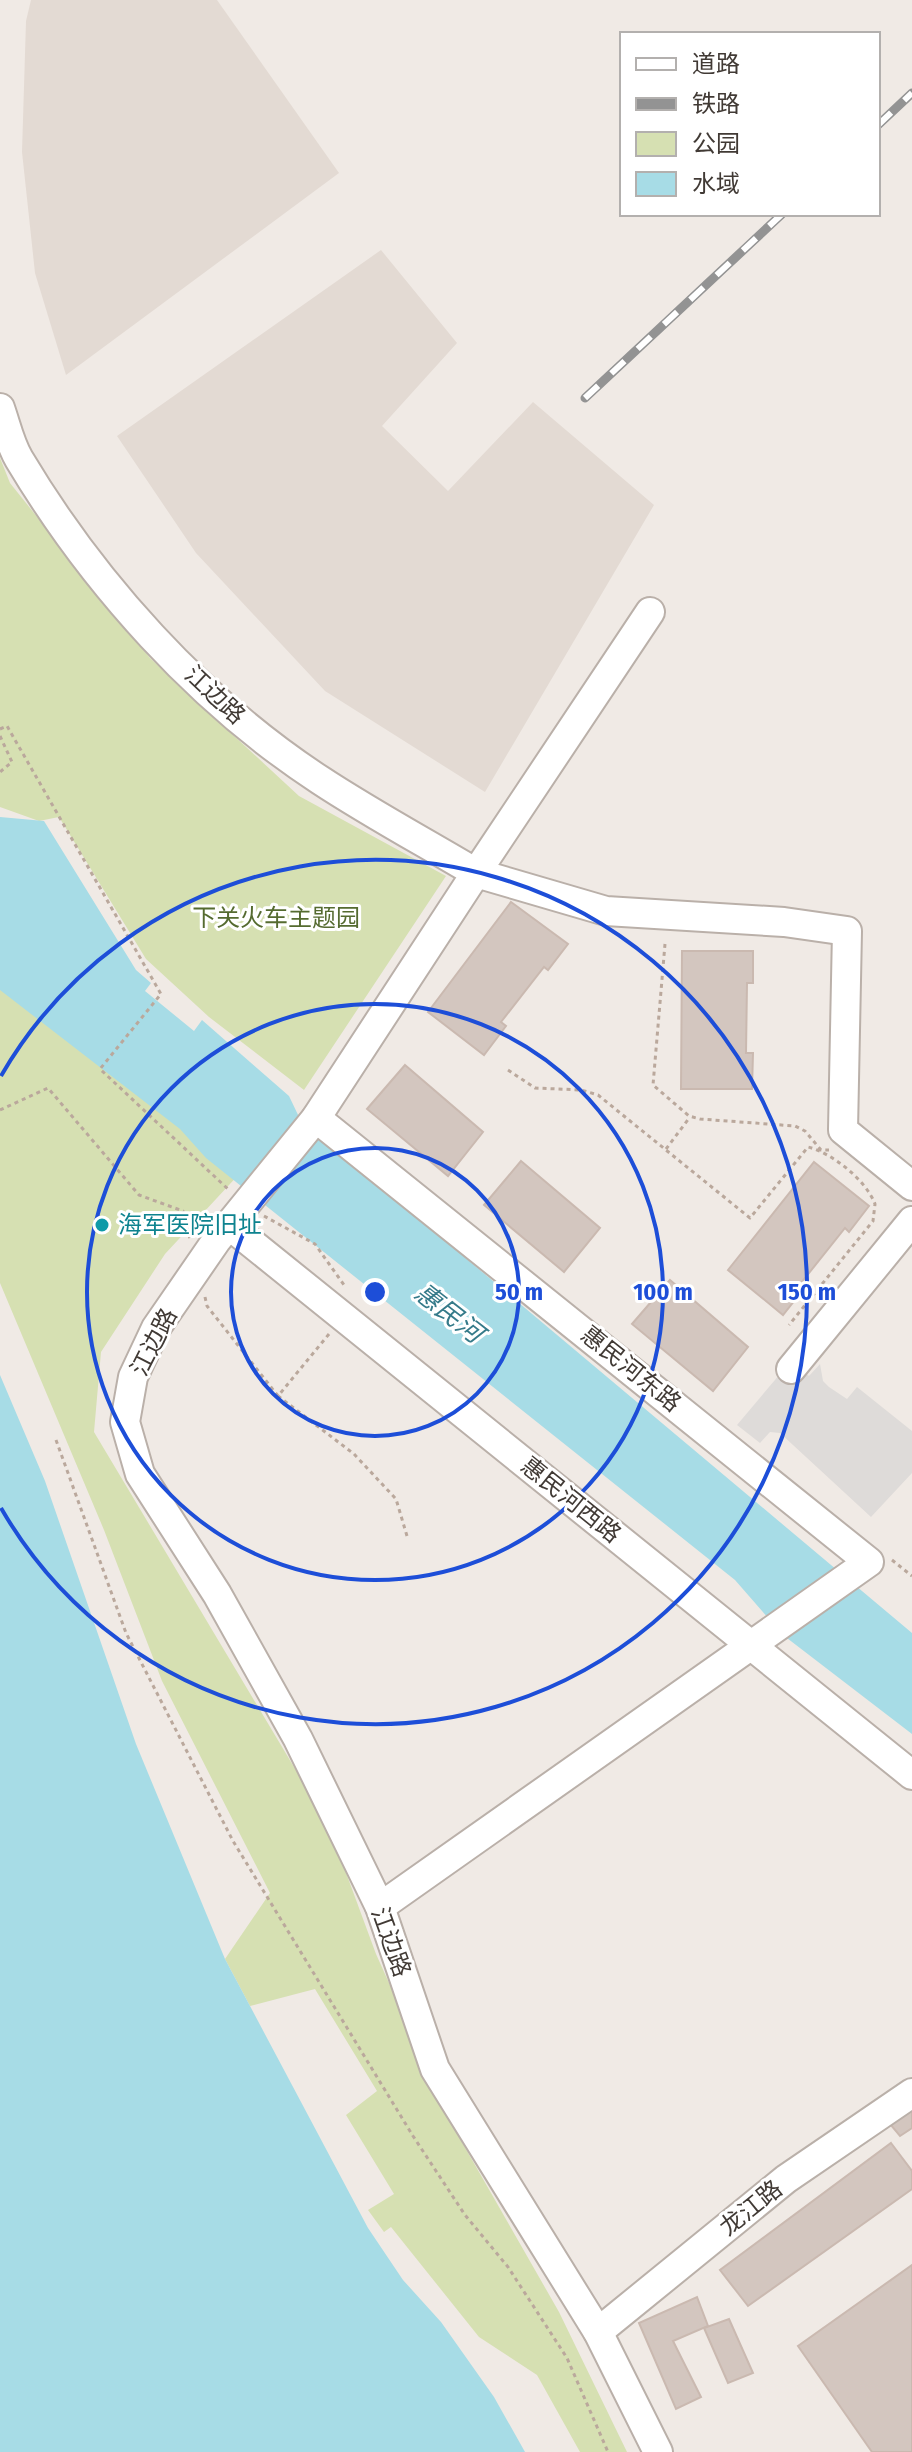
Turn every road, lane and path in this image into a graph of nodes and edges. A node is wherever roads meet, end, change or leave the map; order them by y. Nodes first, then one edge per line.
1 (0, 408) edge
2 (650, 612) dead end
3 (0, 729) edge
4 (0, 736) edge
5 (0, 772) edge
6 (476, 873) junction
7 (665, 944) dead end
8 (508, 1070) dead end
9 (0, 1110) edge
10 (690, 1116) junction
11 (316, 1118) junction
12 (845, 1131) junction
13 (666, 1149) junction
14 (821, 1150) junction
15 (912, 1186) edge
16 (237, 1215) junction
17 (912, 1221) edge
18 (198, 1268) junction
19 (342, 1315) junction
20 (789, 1325) dead end
21 (791, 1369) dead end
22 (278, 1396) junction
23 (56, 1440) dead end
24 (407, 1536) dead end
25 (757, 1644) junction
26 (912, 1775) edge
27 (380, 1907) junction
28 (912, 2093) edge
29 (598, 2332) junction
30 (608, 2452) edge
31 (658, 2452) edge

1 - 6 street, 江边路
2 - 6 street
3 - 16 path
4 - 5 path
6 - 11 street, 江边路
6 - 12 street
7 - 10 path
8 - 13 path
9 - 18 path
10 - 13 path
10 - 14 path
11 - 16 street, 江边路
11 - 25 street, 惠民河东路
12 - 14 path
12 - 15 street
13 - 14 path
14 - 20 path
16 - 18 street, 江边路
16 - 19 street, 惠民河西路
16 - 19 path
17 - 21 street
18 - 22 path
18 - 27 street, 江边路
19 - 22 path
19 - 25 street, 惠民河西路
22 - 24 path
23 - 30 path
25 - 26 street, 惠民河西路
25 - 27 street
27 - 29 street, 江边路
28 - 29 street, 龙江路
29 - 31 street, 江边路

